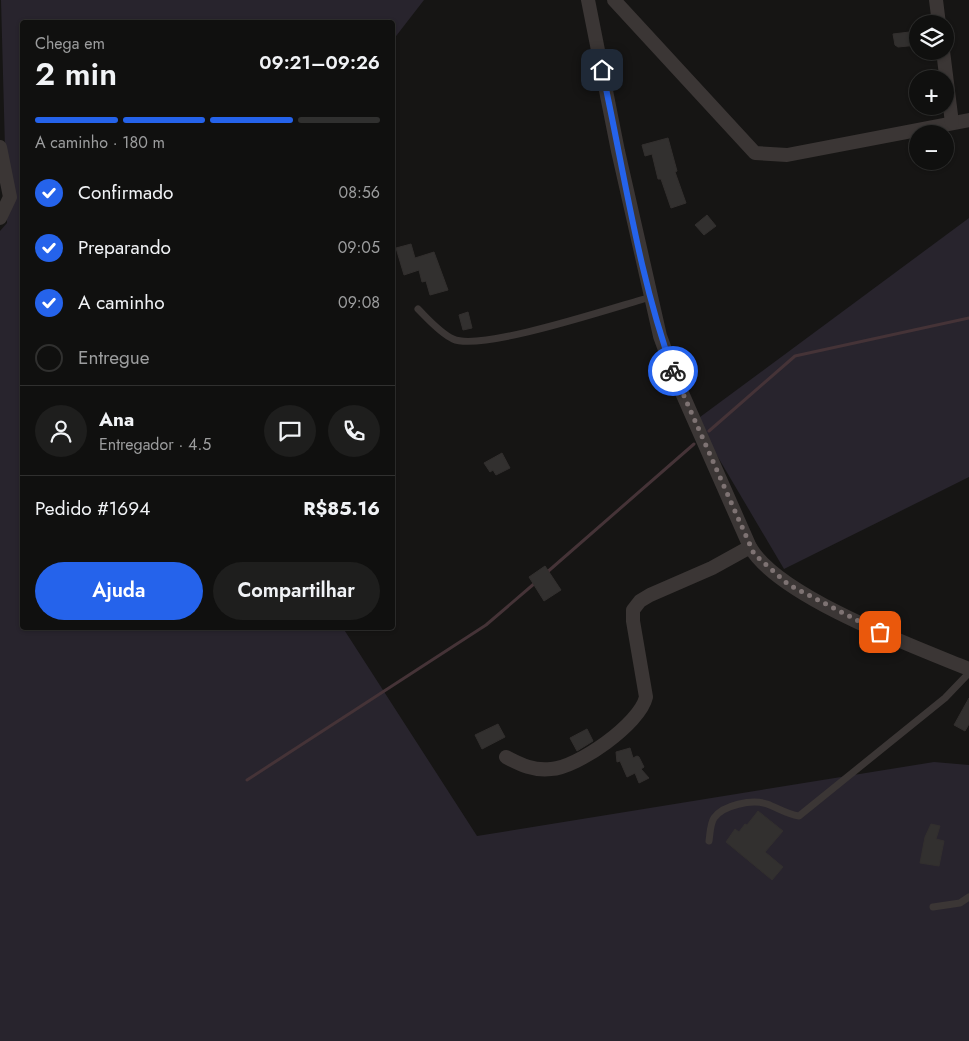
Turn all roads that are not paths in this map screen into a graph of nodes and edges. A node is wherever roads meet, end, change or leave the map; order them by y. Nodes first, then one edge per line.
1 (588, 0) edge
2 (614, 0) edge
3 (936, 0) edge
4 (938, 15) edge
5 (944, 60) edge
6 (969, 120) edge
7 (952, 123) junction
8 (0, 147) edge
9 (0, 218) edge
10 (651, 297) junction
11 (418, 309) dead end
12 (750, 547) junction
13 (969, 671) edge
14 (506, 757) dead end
15 (709, 841) dead end
16 (969, 897) edge
17 (933, 908) dead end

1 - 10 street
2 - 7 street
3 - 4 street
5 - 7 street
6 - 7 street
8 - 9 street
10 - 11 lane
10 - 12 street
12 - 13 street
12 - 14 street
13 - 15 lane
16 - 17 lane

